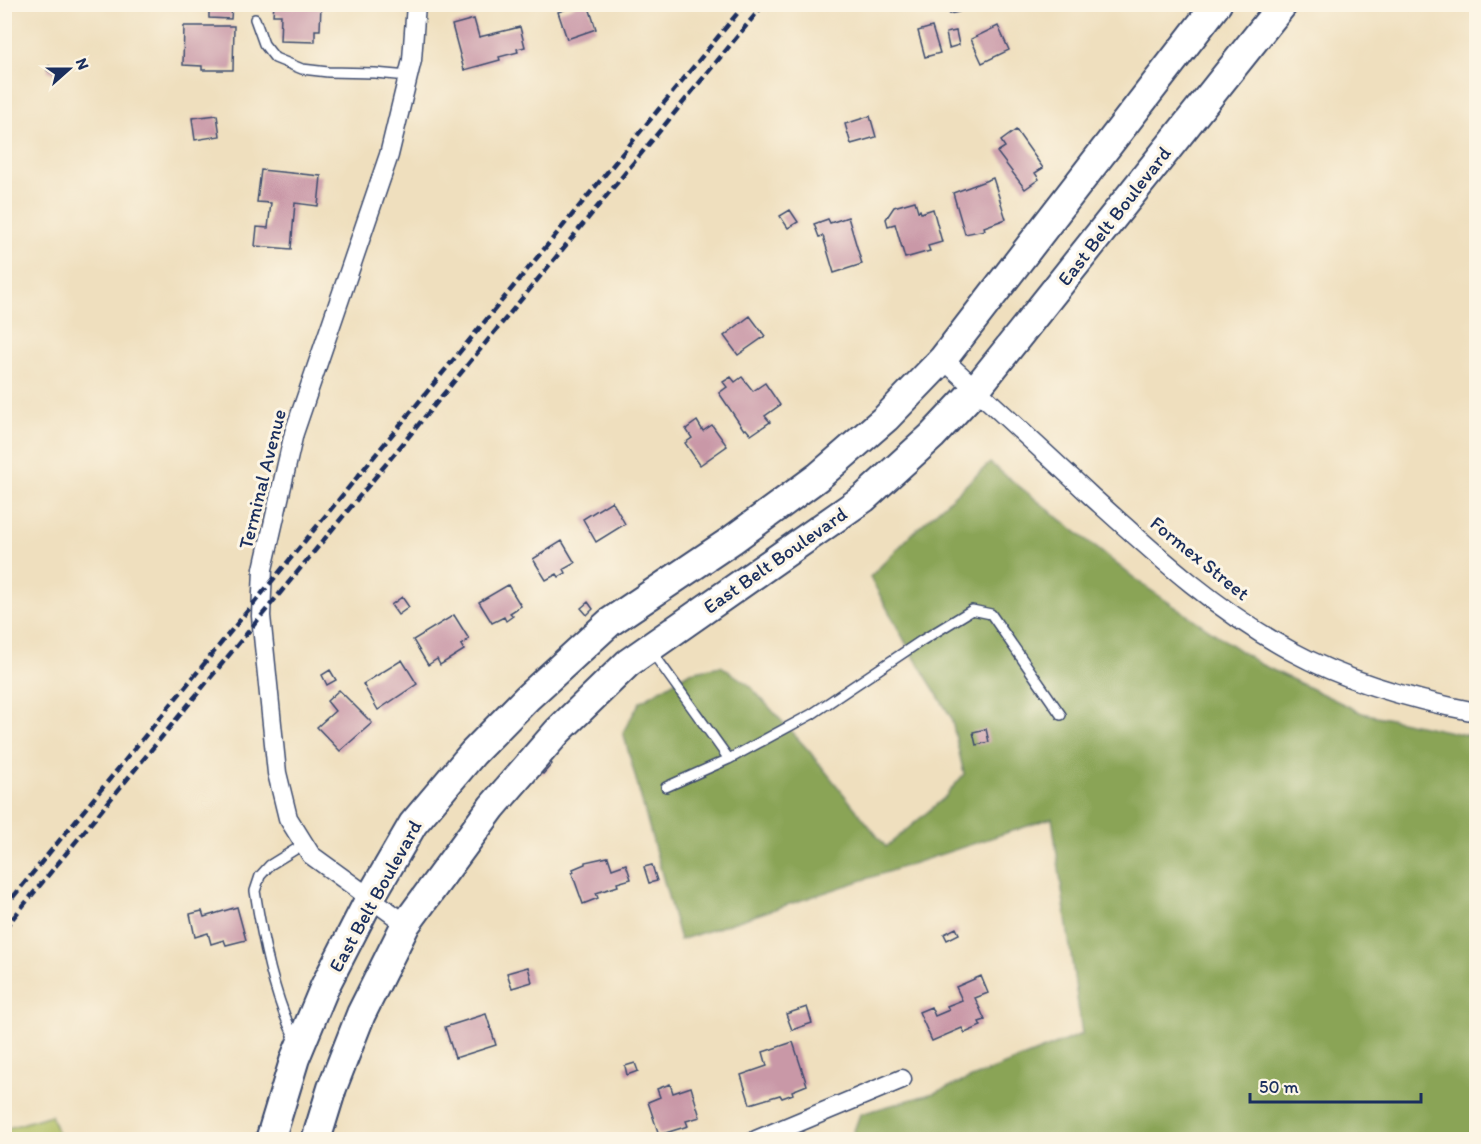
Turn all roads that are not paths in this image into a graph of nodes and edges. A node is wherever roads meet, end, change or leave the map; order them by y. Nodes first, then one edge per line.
1 (416, 4) edge
2 (1217, 4) edge
3 (1283, 7) edge
4 (255, 19) dead end
5 (408, 76) junction
6 (943, 359) junction
7 (976, 389) junction
8 (649, 648) junction
9 (1476, 712) edge
10 (1061, 715) dead end
11 (729, 759) junction
12 (666, 787) dead end
13 (304, 844) junction
14 (370, 898) junction
15 (406, 924) junction
16 (300, 1047) junction
17 (902, 1079) dead end
18 (270, 1140) edge
19 (316, 1140) edge
20 (756, 1140) edge

1 - 5 street, Terminal Avenue
2 - 6 main road, East Belt Boulevard
3 - 7 main road, East Belt Boulevard
4 - 5 lane
5 - 13 street, Terminal Avenue
6 - 7 street, Formex Street
6 - 14 main road, East Belt Boulevard
7 - 8 main road, East Belt Boulevard
7 - 9 street, Formex Street
8 - 11 lane
8 - 15 main road, East Belt Boulevard
10 - 11 lane
11 - 12 lane
13 - 14 street, Terminal Avenue
13 - 16 lane
14 - 15 street, Terminal Avenue
14 - 16 main road, East Belt Boulevard
15 - 19 main road, East Belt Boulevard
16 - 18 main road, East Belt Boulevard
17 - 20 street

